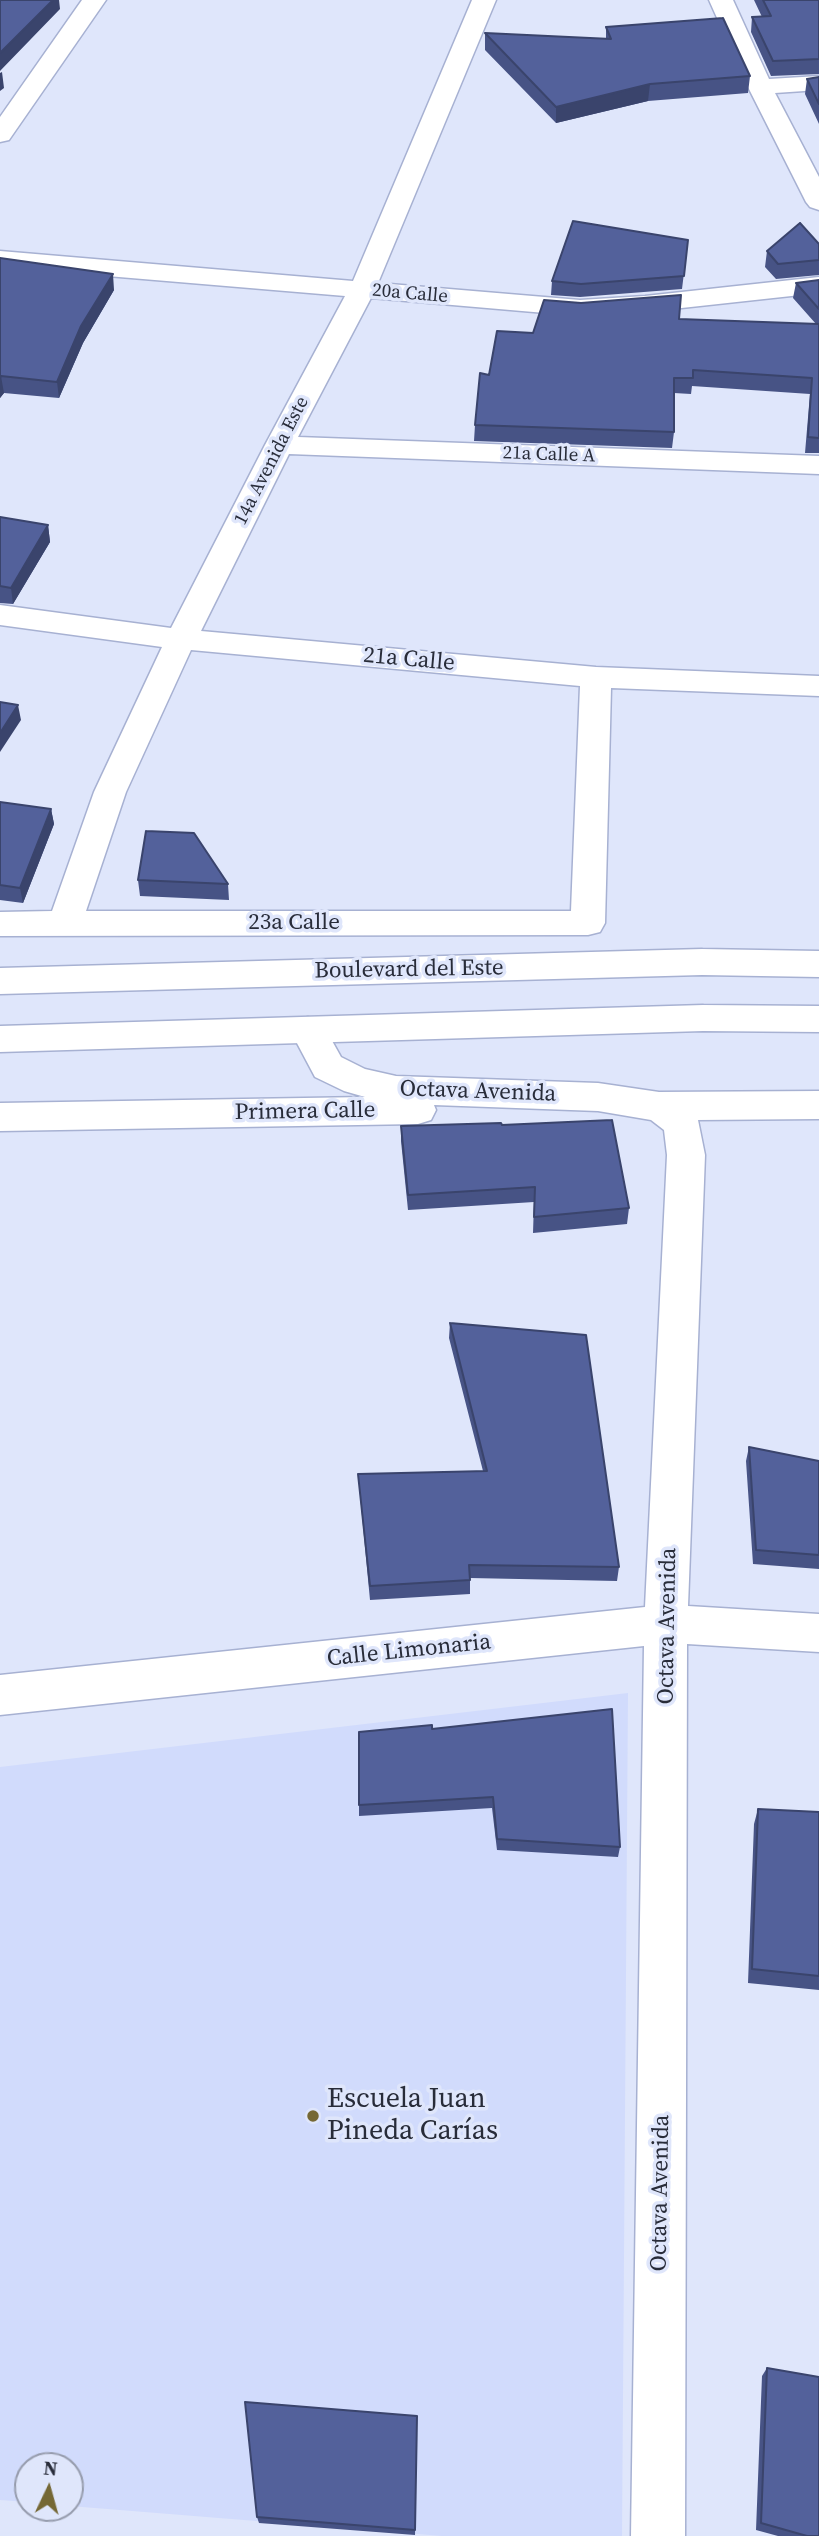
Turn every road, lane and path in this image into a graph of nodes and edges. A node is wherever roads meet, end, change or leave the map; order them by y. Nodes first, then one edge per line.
1 (94, 0) edge
2 (484, 0) edge
3 (721, 0) edge
4 (819, 83) edge
5 (760, 87) junction
6 (0, 135) edge
7 (819, 202) edge
8 (0, 259) edge
9 (819, 285) edge
10 (362, 290) junction
11 (279, 445) junction
12 (819, 465) edge
13 (0, 615) edge
14 (181, 639) junction
15 (596, 677) junction
16 (819, 686) edge
17 (65, 923) junction
18 (0, 924) edge
19 (819, 964) edge
20 (0, 981) edge
21 (819, 1019) edge
22 (308, 1030) junction
23 (0, 1039) edge
24 (819, 1105) edge
25 (659, 1106) junction
26 (0, 1117) edge
27 (666, 1624) junction
28 (819, 1633) edge
29 (0, 1695) edge
30 (658, 2536) edge

1 - 6 street
2 - 10 street, 14a Avenida Este
3 - 5 street
4 - 5 street
5 - 7 street
8 - 10 street, 20a Calle
9 - 10 street, 20a Calle
10 - 11 street, 14a Avenida Este
11 - 12 street, 21a Calle A
11 - 14 street, 14a Avenida Este
13 - 14 street, 21a Calle
14 - 15 street, 21a Calle
14 - 17 street, 14a Avenida Este
15 - 16 street, 21a Calle
15 - 17 street, 23a Calle
17 - 18 street, 23a Calle
19 - 20 street, Boulevard del Este
21 - 22 street
22 - 23 street
22 - 25 street, Octava Avenida
24 - 25 street, Primera Calle
25 - 26 street, Primera Calle
25 - 27 street, Octava Avenida
27 - 28 street, Calle Limonaria
27 - 29 street, Calle Limonaria
27 - 30 street, Octava Avenida

